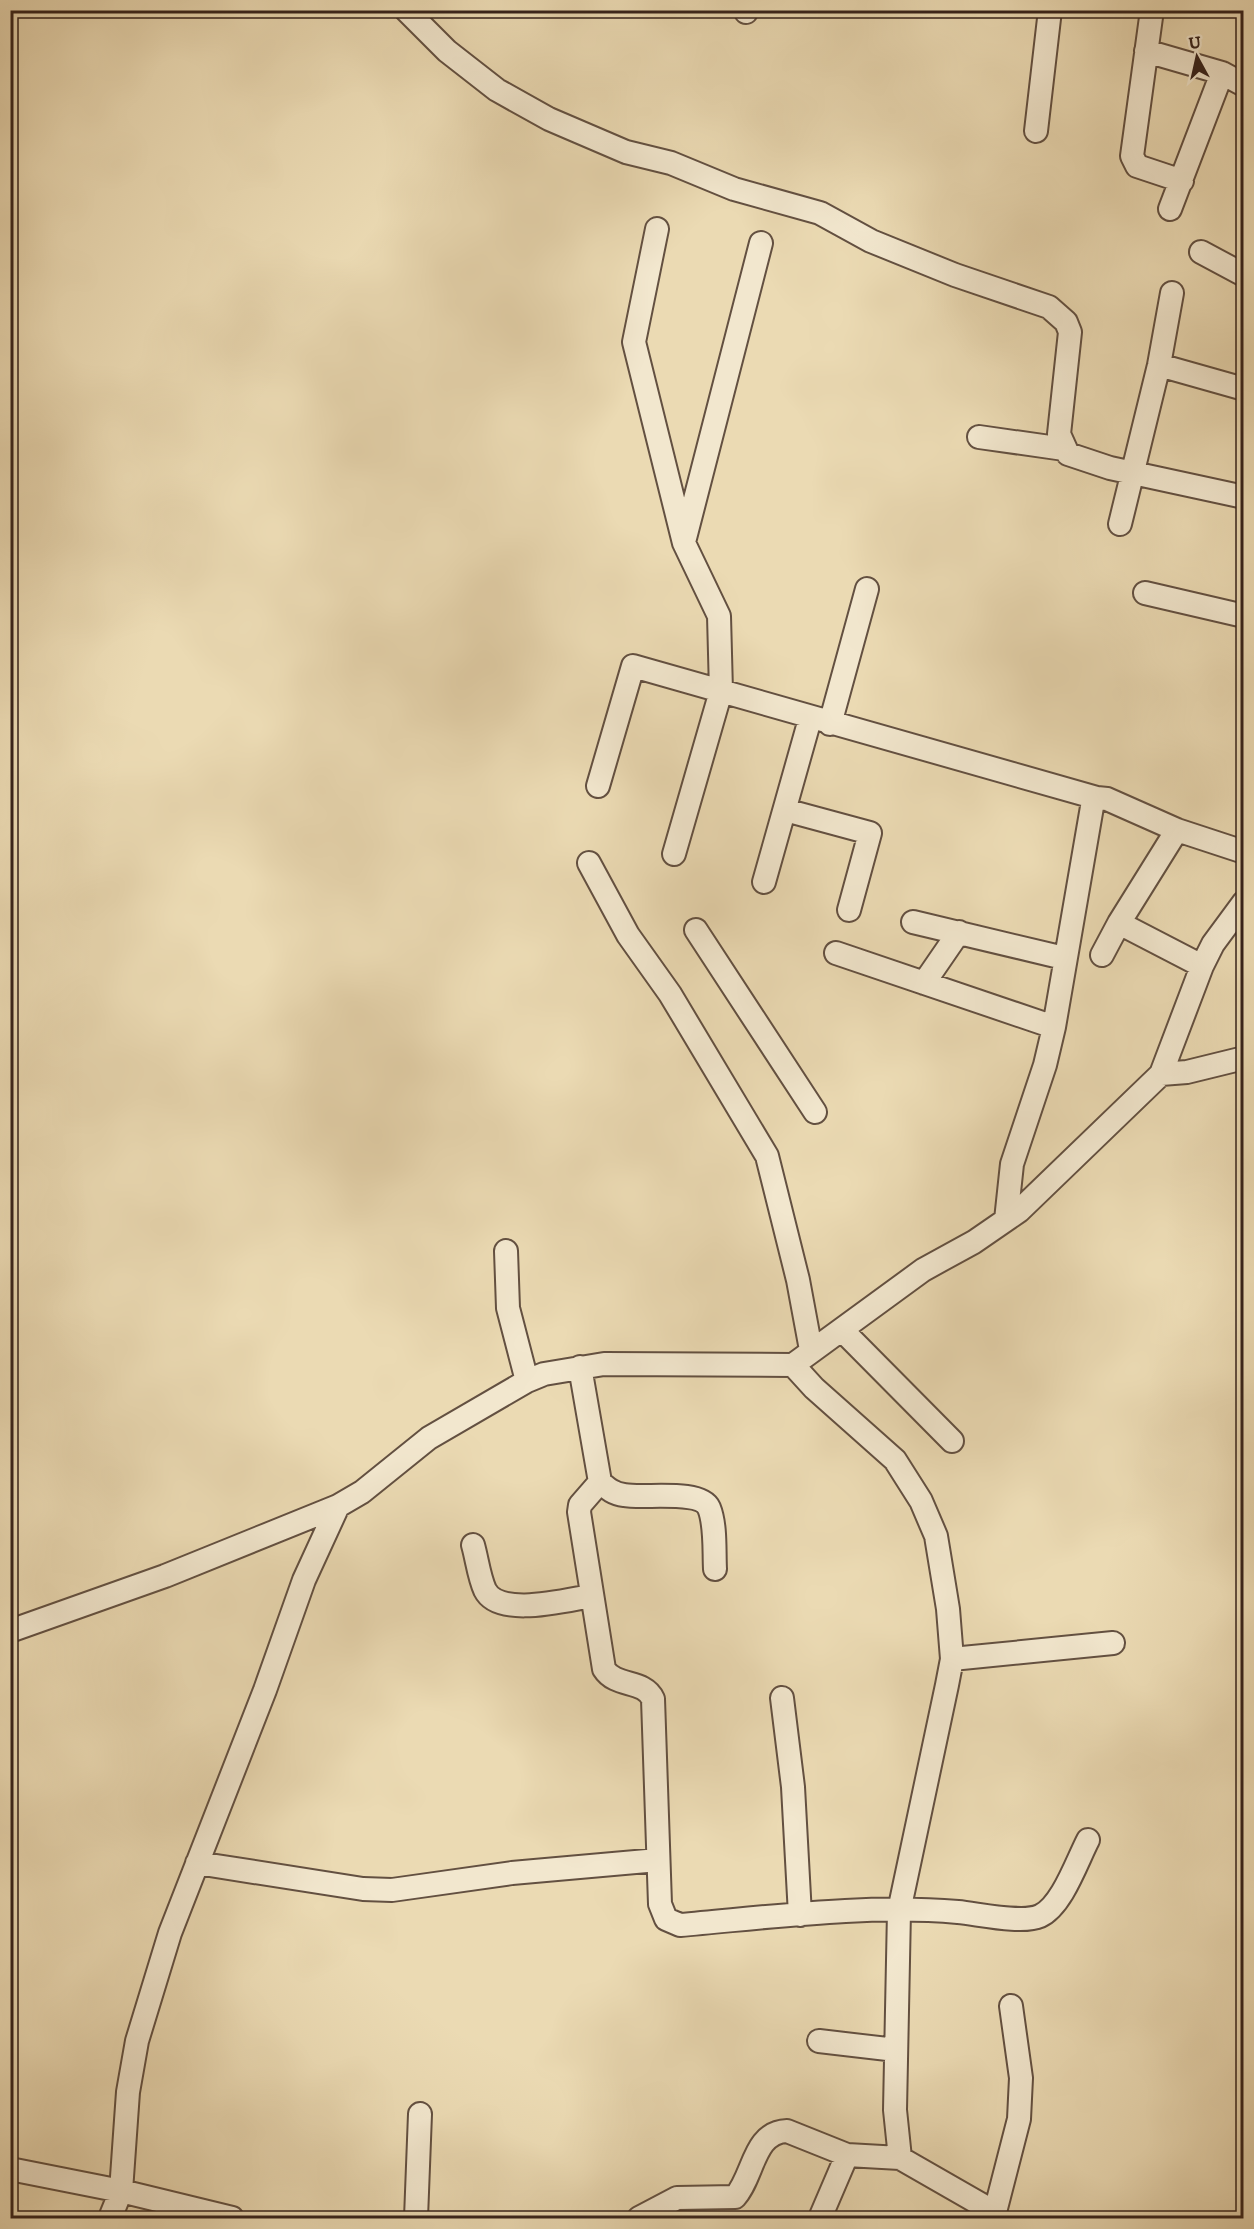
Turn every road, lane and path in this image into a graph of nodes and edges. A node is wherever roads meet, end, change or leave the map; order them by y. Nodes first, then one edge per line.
1 (406, 10) edge
2 (1050, 10) edge
3 (1152, 10) edge
4 (1146, 51) junction
5 (1222, 73) junction
6 (1244, 85) edge
7 (1035, 131) dead end
8 (1182, 181) junction
9 (1170, 209) dead end
10 (657, 229) dead end
11 (761, 243) dead end
12 (1201, 252) dead end
13 (1244, 275) edge
14 (1172, 293) dead end
15 (1159, 364) junction
16 (1244, 389) edge
17 (979, 437) dead end
18 (1064, 450) junction
19 (1134, 473) junction
20 (1244, 497) edge
21 (1120, 524) dead end
22 (684, 543) junction
23 (867, 589) dead end
24 (1144, 593) dead end
25 (1244, 616) edge
26 (721, 691) junction
27 (820, 721) junction
28 (598, 786) dead end
29 (1097, 798) junction
30 (785, 810) junction
31 (1178, 830) junction
32 (1244, 852) edge
33 (674, 854) dead end
34 (589, 863) dead end
35 (764, 882) dead end
36 (1244, 902) edge
37 (849, 910) dead end
38 (913, 922) dead end
39 (1119, 923) junction
40 (696, 930) dead end
41 (959, 932) junction
42 (836, 953) dead end
43 (1102, 956) dead end
44 (1064, 958) junction
45 (1202, 966) junction
46 (924, 983) junction
47 (1054, 1027) junction
48 (1244, 1058) edge
49 (1161, 1074) junction
50 (815, 1112) dead end
51 (1006, 1220) junction
52 (506, 1251) dead end
53 (842, 1330) junction
54 (811, 1350) junction
55 (793, 1365) junction
56 (580, 1367) junction
57 (527, 1381) junction
58 (952, 1441) dead end
59 (600, 1482) junction
60 (338, 1506) junction
61 (473, 1545) dead end
62 (715, 1569) dead end
63 (591, 1596) junction
64 (10, 1631) edge
65 (1113, 1643) dead end
66 (952, 1659) junction
67 (782, 1698) dead end
68 (1088, 1840) dead end
69 (658, 1860) junction
70 (197, 1863) junction
71 (898, 1911) junction
72 (800, 1915) junction
73 (1011, 2006) dead end
74 (819, 2041) dead end
75 (896, 2050) junction
76 (420, 2114) dead end
77 (847, 2155) junction
78 (900, 2158) junction
79 (10, 2169) edge
80 (121, 2191) junction
81 (996, 2217) edge
82 (110, 2218) edge
83 (232, 2218) edge
84 (416, 2218) edge
85 (639, 2218) edge
86 (820, 2218) edge

1 - 18 street
2 - 7 street
3 - 4 street
4 - 5 street
4 - 8 street
5 - 6 street
5 - 8 street
8 - 9 street
10 - 22 street
11 - 22 street
12 - 13 street
14 - 15 street
15 - 16 street
15 - 19 street
17 - 18 street
18 - 19 street
19 - 20 street
19 - 21 street
22 - 26 street
23 - 27 street
24 - 25 street
26 - 27 street
26 - 28 street
26 - 33 street
27 - 29 street
27 - 30 street
29 - 31 street
29 - 44 street
30 - 35 street
30 - 37 street
31 - 32 street
31 - 39 street
34 - 54 street
36 - 45 street
38 - 41 street
39 - 43 street
39 - 45 street
40 - 50 street
41 - 44 street
41 - 46 street
42 - 46 street
44 - 47 street
45 - 49 street
46 - 47 street
47 - 51 street
48 - 49 street
49 - 51 street
51 - 53 street
52 - 57 street
53 - 54 street
53 - 58 street
54 - 55 street
55 - 56 street
55 - 66 street
56 - 57 street
56 - 59 street
57 - 60 street
59 - 62 street
59 - 63 street
60 - 64 street
60 - 70 street
61 - 63 street
63 - 69 street
65 - 66 street
66 - 71 street
67 - 72 street
68 - 71 street
69 - 70 street
69 - 72 street
70 - 80 street
71 - 72 street
71 - 75 street
73 - 81 street
74 - 75 street
75 - 78 street
76 - 84 street
77 - 78 street
77 - 85 street
77 - 86 street
78 - 81 street
79 - 80 street
80 - 82 street
80 - 83 street

